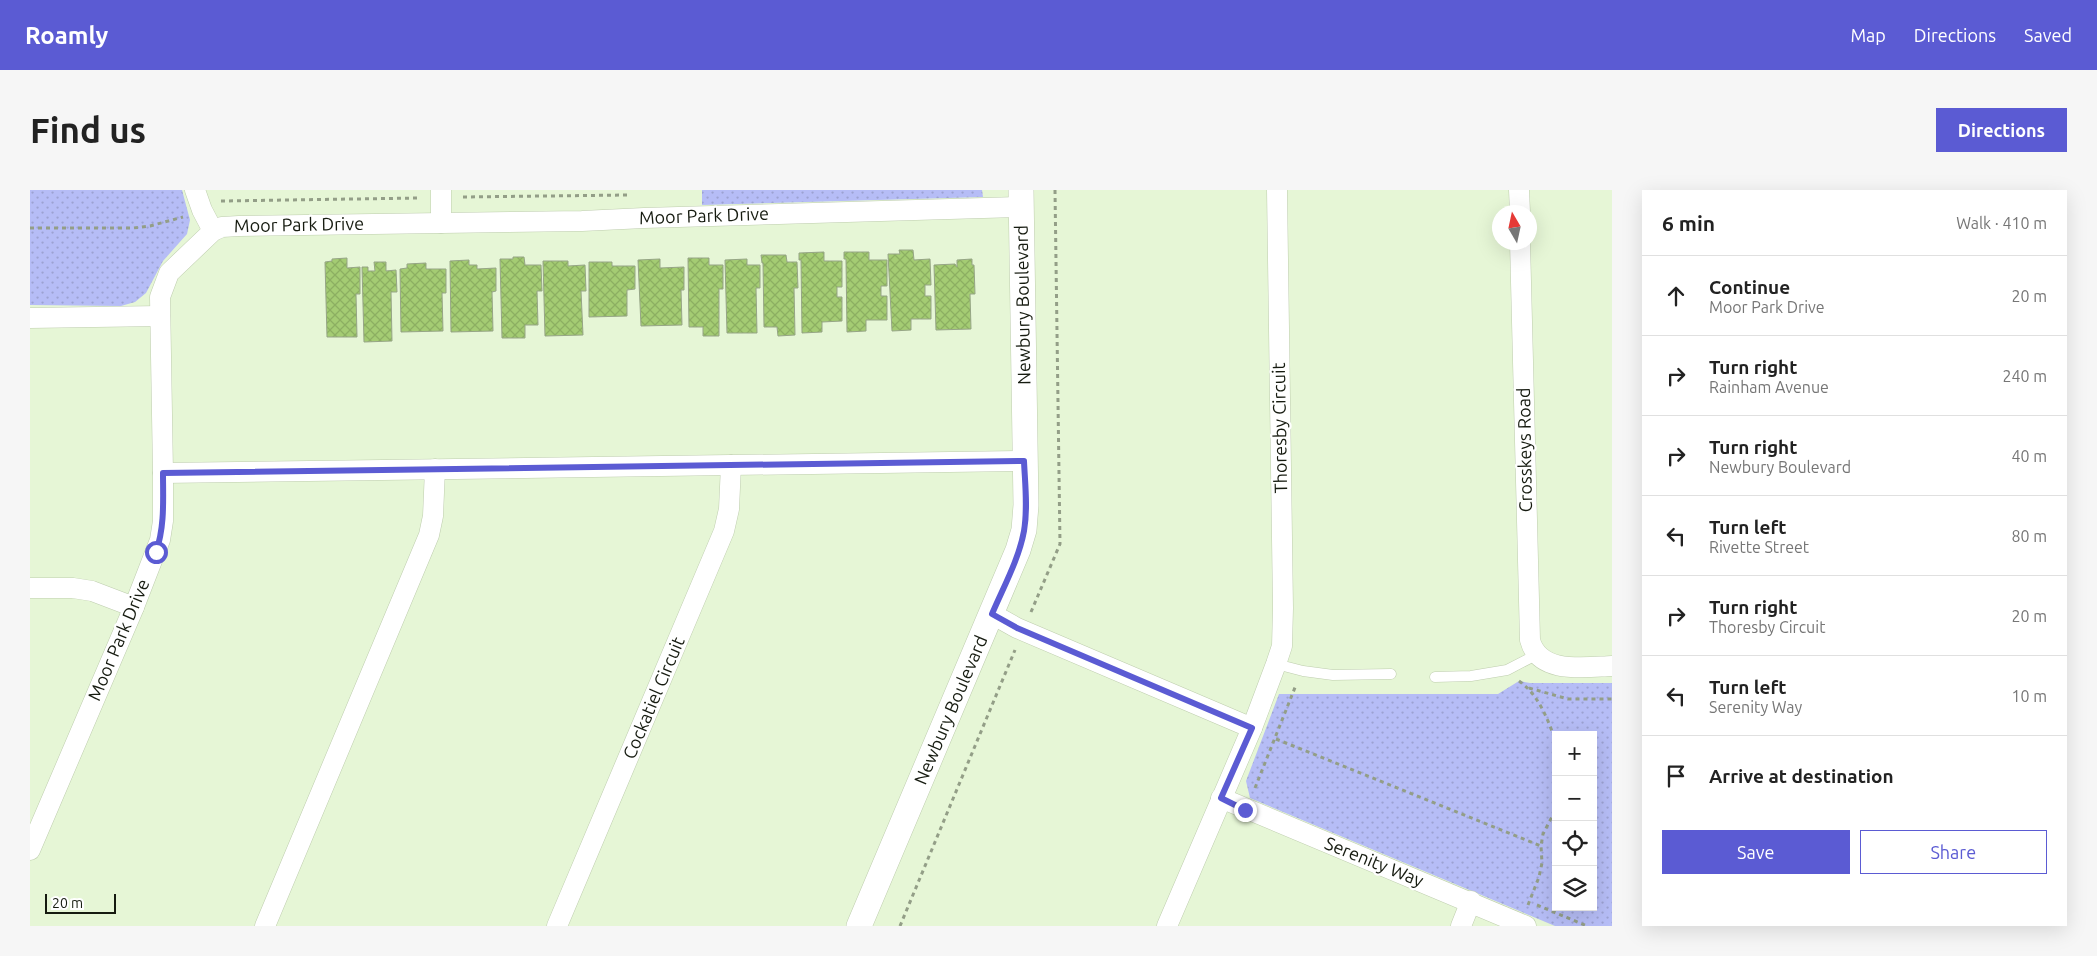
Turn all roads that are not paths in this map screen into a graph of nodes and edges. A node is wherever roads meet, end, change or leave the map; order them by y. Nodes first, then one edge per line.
1 (195, 190) edge
2 (440, 190) edge
3 (1277, 190) edge
4 (1519, 190) edge
5 (1021, 199) edge
6 (1520, 205) edge
7 (441, 223) junction
8 (213, 231) junction
9 (1520, 250) edge
10 (160, 316) junction
11 (30, 318) edge
12 (1024, 461) junction
13 (731, 465) junction
14 (435, 469) junction
15 (163, 473) junction
16 (30, 588) edge
17 (134, 607) junction
18 (992, 614) junction
19 (1536, 655) junction
20 (1276, 664) junction
21 (1612, 666) edge
22 (1391, 674) dead end
23 (1435, 677) dead end
24 (1252, 728) junction
25 (1221, 798) junction
26 (30, 850) edge
27 (1471, 901) junction
28 (1522, 924) edge
29 (265, 926) edge
30 (557, 926) edge
31 (859, 926) edge
32 (1167, 926) edge
33 (1460, 926) edge

1 - 8 street
2 - 7 street
3 - 20 street, Thoresby Circuit
4 - 6 street
5 - 7 street, Moor Park Drive
5 - 12 street, Newbury Boulevard
7 - 8 street, Moor Park Drive
8 - 10 street, Moor Park Drive
9 - 19 street, Crosskeys Road
10 - 11 street
10 - 15 street, Moor Park Drive
12 - 13 street
12 - 18 street, Newbury Boulevard
13 - 14 street
13 - 30 street, Cockatiel Circuit
14 - 15 street
14 - 29 street
15 - 17 street, Moor Park Drive
16 - 17 street
17 - 26 street, Moor Park Drive
18 - 24 street
18 - 31 street, Newbury Boulevard
19 - 21 street
19 - 23 lane
20 - 22 lane
20 - 24 street, Thoresby Circuit
24 - 25 street, Thoresby Circuit
25 - 27 street, Serenity Way
25 - 32 street, Thoresby Circuit
27 - 28 street, Serenity Way
27 - 33 street

